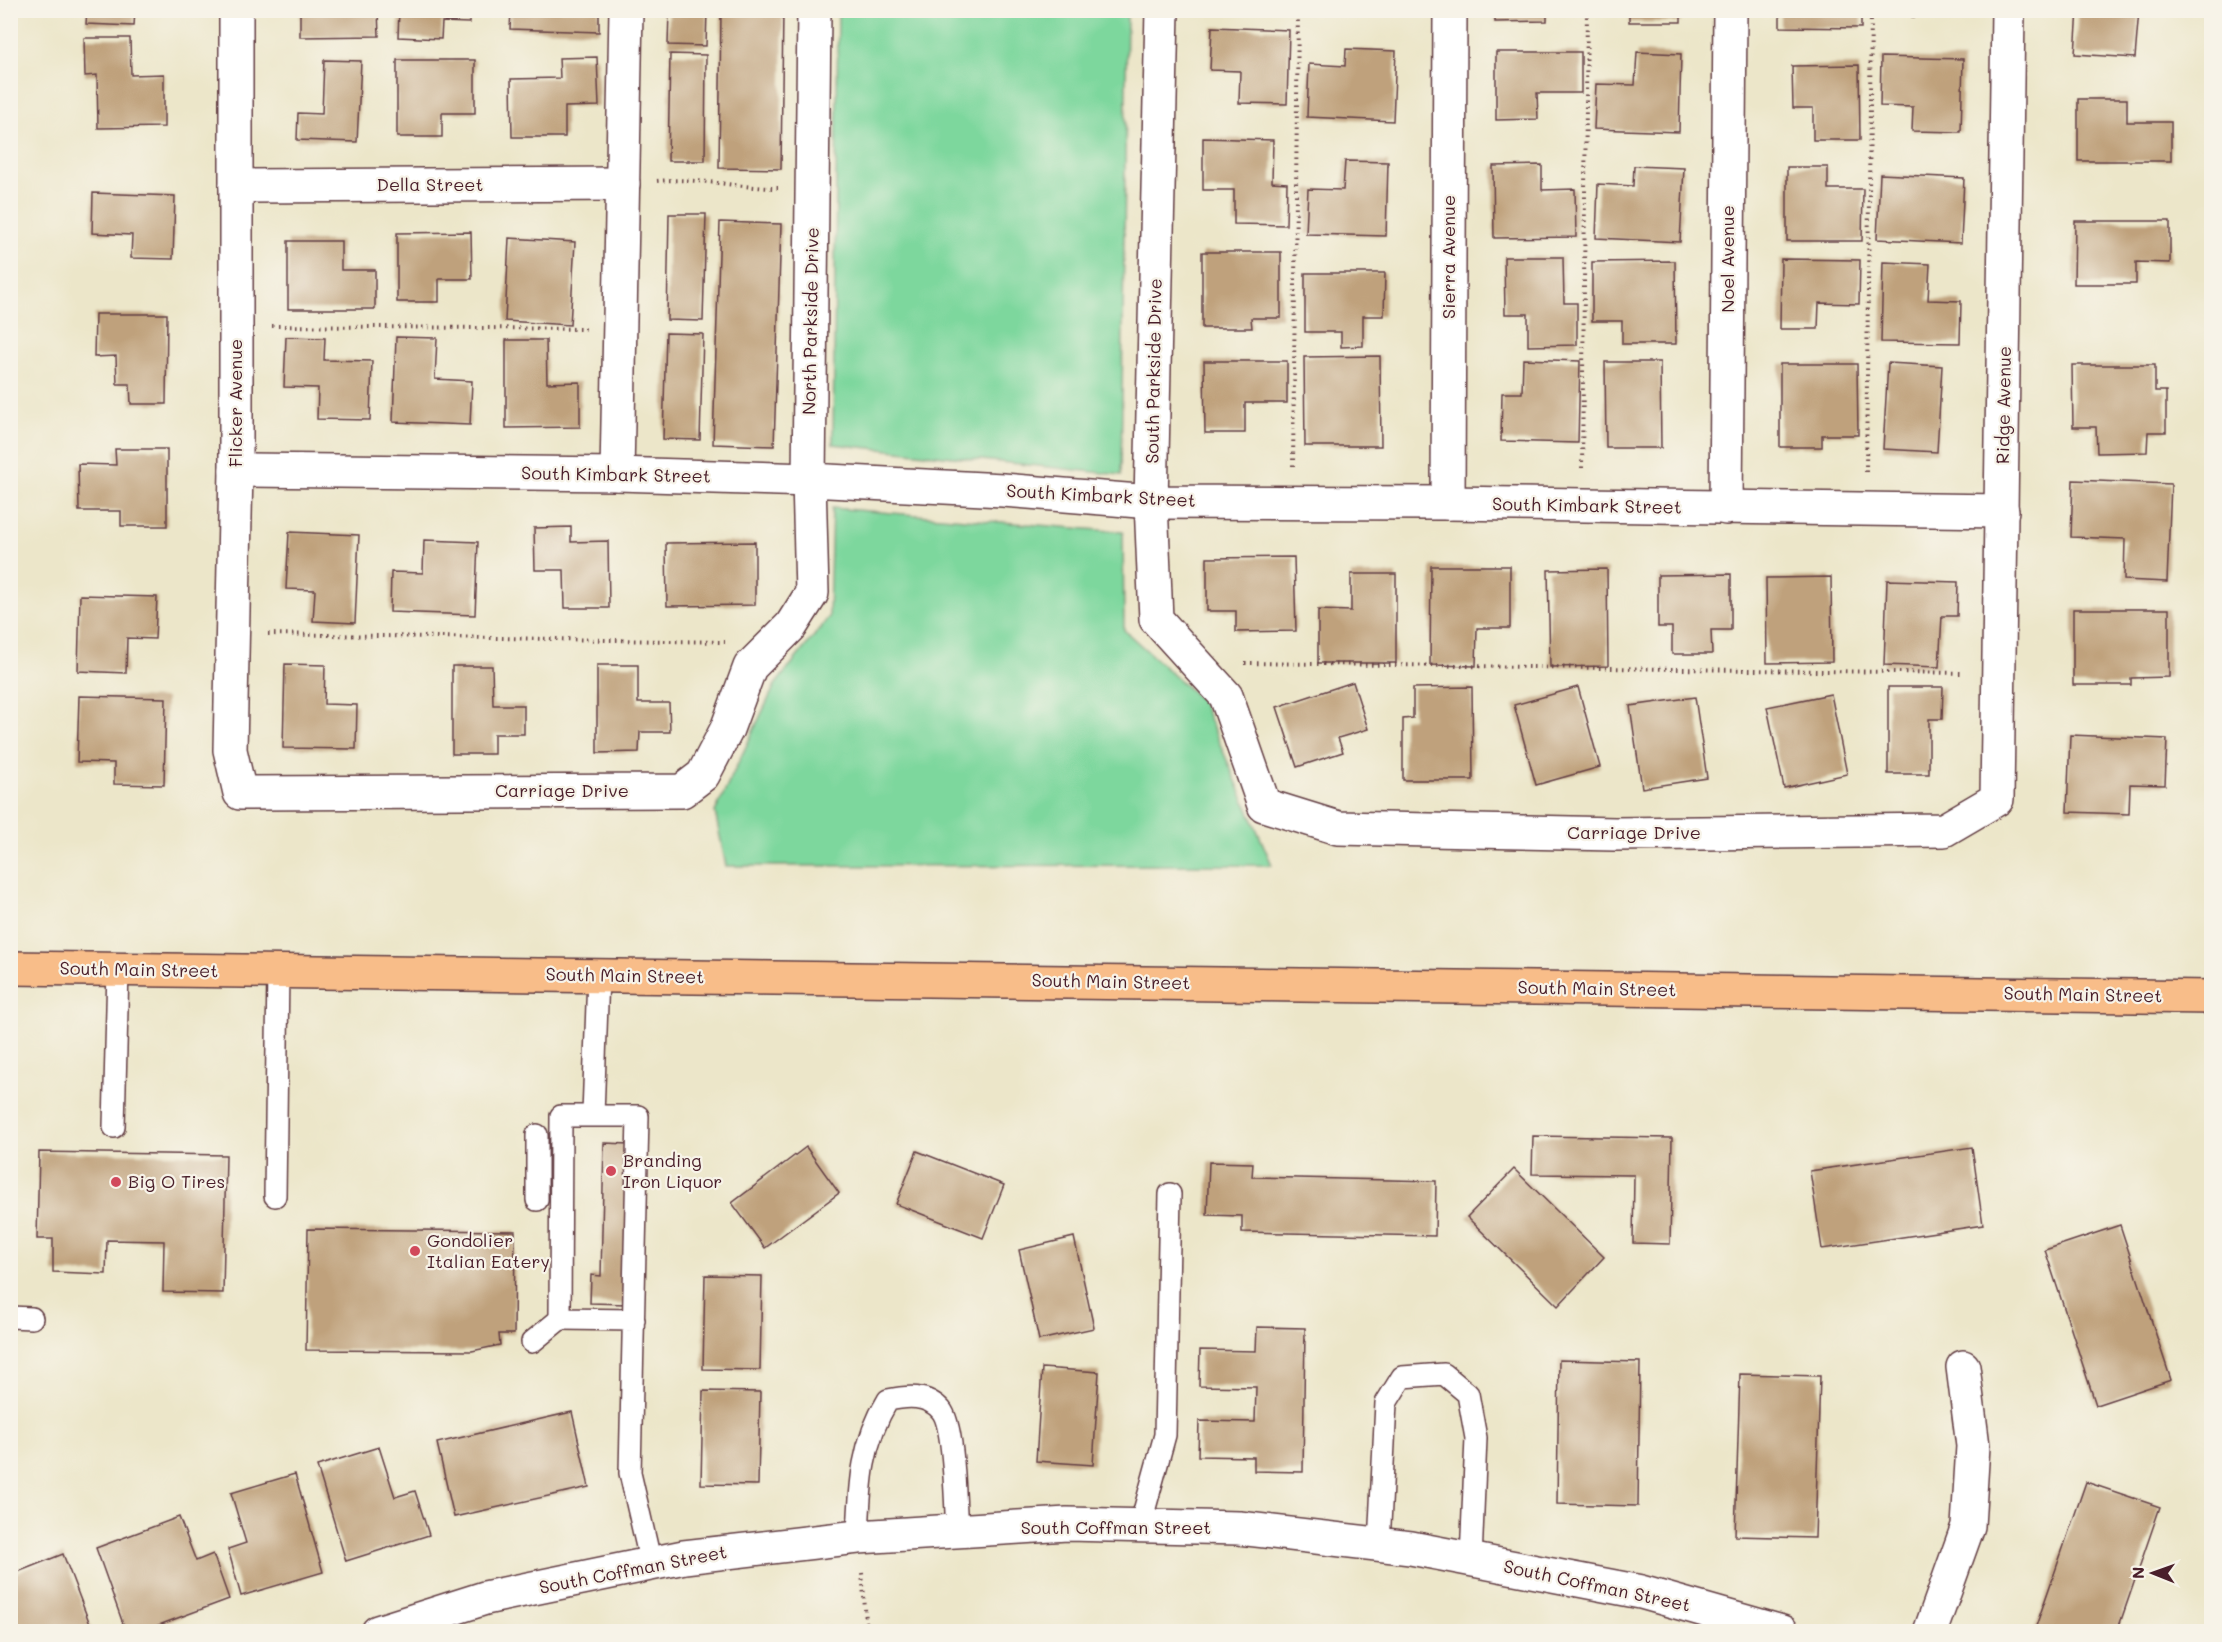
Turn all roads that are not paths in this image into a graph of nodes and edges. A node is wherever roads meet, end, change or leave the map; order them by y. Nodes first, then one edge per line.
1 (236, 10) edge
2 (626, 10) edge
3 (814, 10) edge
4 (1162, 10) edge
5 (1450, 10) edge
6 (1730, 10) edge
7 (2008, 10) edge
8 (623, 184) junction
9 (236, 186) junction
10 (237, 470) junction
11 (617, 474) junction
12 (809, 480) junction
13 (1151, 502) junction
14 (1448, 503) junction
15 (1726, 508) junction
16 (2002, 511) junction
17 (791, 626) joint
18 (240, 794) joint
19 (1997, 799) joint
20 (1264, 805) joint
21 (10, 968) edge
22 (118, 969) junction
23 (278, 972) junction
24 (598, 976) junction
25 (2211, 997) edge
26 (593, 1115) junction
27 (114, 1127) dead end
28 (537, 1135) dead end
29 (1170, 1194) dead end
30 (274, 1196) dead end
31 (537, 1200) dead end
32 (10, 1317) edge
33 (32, 1317) dead end
34 (560, 1319) junction
35 (634, 1320) junction
36 (532, 1342) dead end
37 (1964, 1367) dead end
38 (1140, 1526) junction
39 (957, 1531) junction
40 (858, 1537) junction
41 (1379, 1545) junction
42 (1471, 1560) junction
43 (651, 1564) junction
44 (378, 1632) edge
45 (1782, 1632) edge
46 (1930, 1632) edge

1 - 9 street, Flicker Avenue
2 - 8 street
3 - 12 street, North Parkside Drive
4 - 13 street, South Parkside Drive
5 - 14 street, Sierra Avenue
6 - 15 street, Noel Avenue
7 - 16 street, Ridge Avenue
8 - 9 street, Della Street
8 - 11 street
9 - 10 street, Flicker Avenue
10 - 11 street, South Kimbark Street
10 - 18 street, Flicker Avenue
11 - 12 street, South Kimbark Street
12 - 13 street, South Kimbark Street
12 - 17 street, North Parkside Drive
13 - 14 street, South Kimbark Street
13 - 20 street, South Parkside Drive
14 - 15 street, South Kimbark Street
15 - 16 street, South Kimbark Street
16 - 19 street, Ridge Avenue
17 - 18 street, Carriage Drive
19 - 20 street, Carriage Drive
21 - 22 main road, South Main Street
22 - 23 main road, South Main Street
22 - 27 lane
23 - 24 main road, South Main Street
23 - 30 lane
24 - 25 main road, South Main Street
24 - 26 lane
26 - 34 lane
26 - 35 lane
28 - 31 lane
29 - 38 lane
32 - 33 lane
34 - 35 lane
34 - 36 lane
35 - 43 lane
37 - 46 street
38 - 39 street, South Coffman Street
38 - 41 street, South Coffman Street
39 - 40 street, South Coffman Street
39 - 40 lane
40 - 43 street, South Coffman Street
41 - 42 street, South Coffman Street
41 - 42 lane
42 - 45 street, South Coffman Street
43 - 44 street, South Coffman Street

